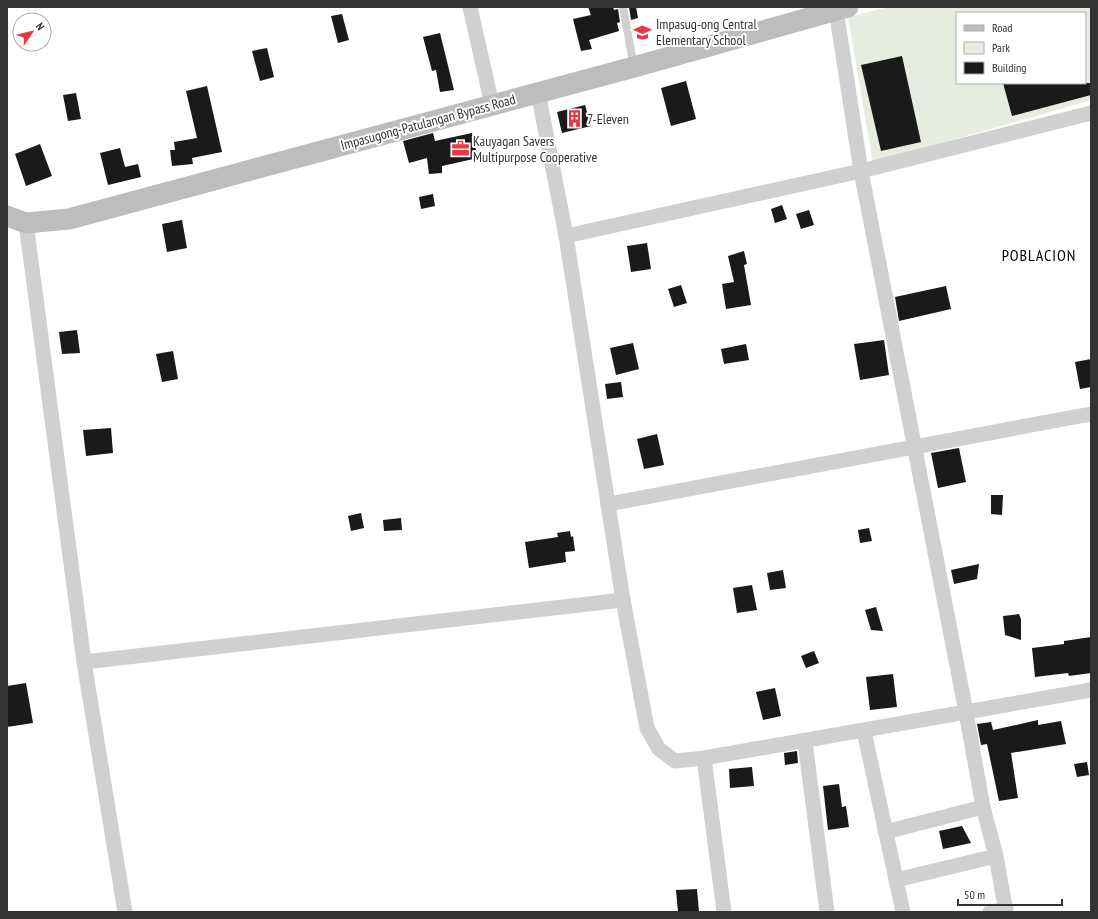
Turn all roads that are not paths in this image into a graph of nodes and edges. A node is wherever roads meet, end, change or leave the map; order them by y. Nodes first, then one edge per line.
1 (470, 7) edge
2 (623, 7) edge
3 (842, 9) edge
4 (634, 67) junction
5 (538, 92) junction
6 (492, 105) junction
7 (1091, 113) edge
8 (862, 171) junction
9 (13, 224) edge
10 (566, 236) junction
11 (1091, 414) edge
12 (916, 447) junction
13 (608, 504) junction
14 (623, 600) junction
15 (84, 662) junction
16 (1091, 690) edge
17 (966, 712) junction
18 (864, 731) junction
19 (805, 742) junction
20 (704, 758) junction
21 (983, 807) junction
22 (885, 832) junction
23 (996, 856) junction
24 (896, 880) junction
25 (1006, 910) edge
26 (125, 912) edge
27 (724, 912) edge
28 (827, 912) edge
29 (903, 912) edge
30 (990, 912) edge

1 - 6 street
2 - 4 lane
3 - 4 main road, Impasugong-Patulangan Bypass Road
3 - 8 street
4 - 5 main road, Impasugong-Patulangan Bypass Road
5 - 6 main road, Impasugong-Patulangan Bypass Road
5 - 10 street
6 - 9 main road, Impasugong-Patulangan Bypass Road
7 - 8 street
8 - 10 street
8 - 12 street
9 - 15 street
10 - 13 street
11 - 12 street
12 - 13 street
12 - 17 street
13 - 14 street
14 - 15 street
14 - 20 street
15 - 26 street
16 - 17 street
17 - 18 street
17 - 21 street
18 - 19 street
18 - 22 street
19 - 20 street
19 - 28 street
20 - 27 street
21 - 22 street
21 - 23 street
22 - 24 street
23 - 24 street
23 - 25 street
24 - 29 street
25 - 30 street

